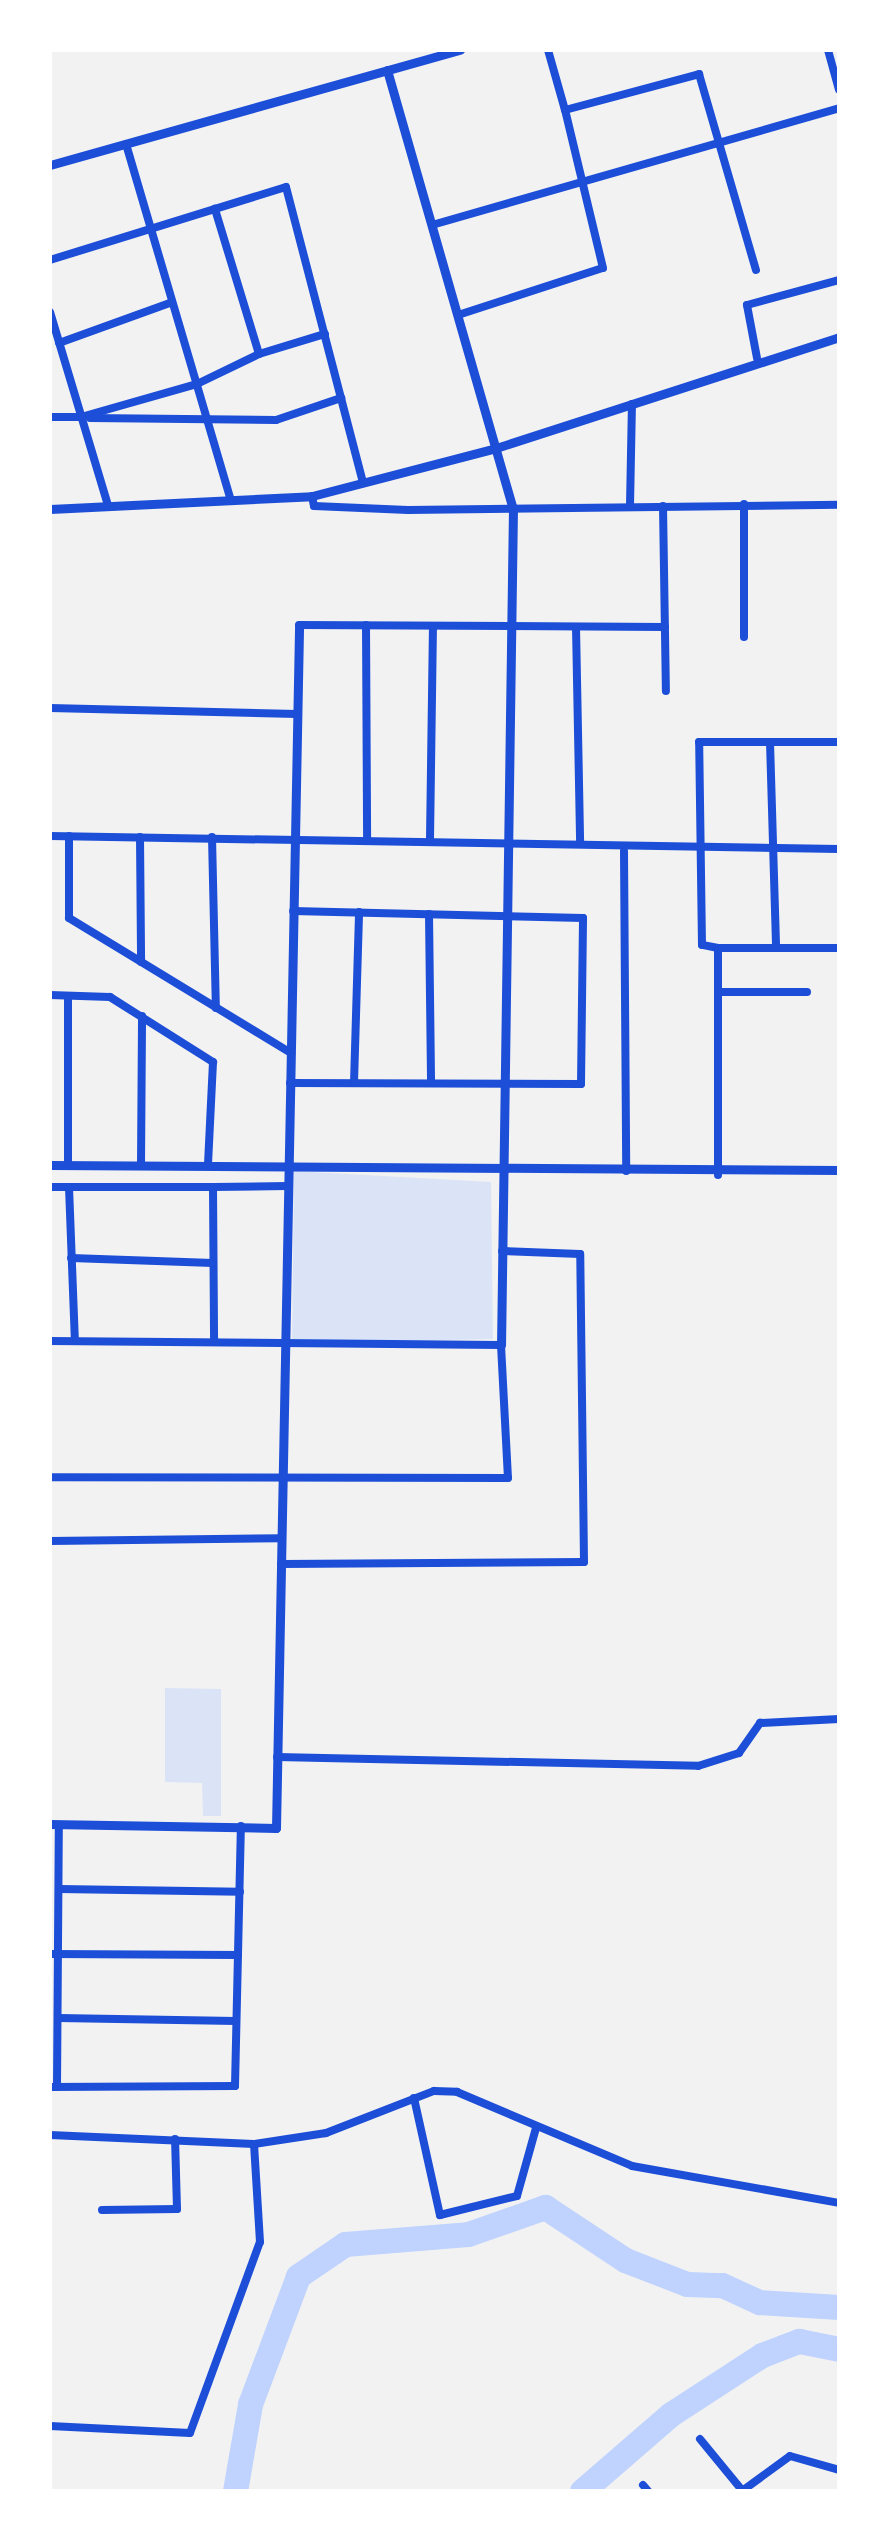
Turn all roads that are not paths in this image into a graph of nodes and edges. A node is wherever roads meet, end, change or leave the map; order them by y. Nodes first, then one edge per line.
1 (460, 50) edge
2 (548, 50) edge
3 (828, 50) edge
4 (388, 70) junction
5 (839, 90) edge
6 (839, 108) edge
7 (565, 110) junction
8 (719, 140) junction
9 (126, 144) junction
10 (50, 165) edge
11 (585, 179) junction
12 (215, 209) junction
13 (432, 225) junction
14 (151, 229) junction
15 (50, 260) edge
16 (756, 270) dead end
17 (839, 280) edge
18 (172, 302) junction
19 (50, 312) edge
20 (458, 315) junction
21 (324, 334) junction
22 (839, 337) edge
23 (59, 343) junction
24 (258, 354) junction
25 (757, 358) dead end
26 (197, 384) junction
27 (342, 398) junction
28 (632, 404) junction
29 (50, 417) edge
30 (82, 417) junction
31 (208, 424) junction
32 (496, 448) junction
33 (364, 483) junction
34 (312, 496) junction
35 (231, 501) junction
36 (744, 504) junction
37 (108, 505) junction
38 (839, 505) edge
39 (630, 506) junction
40 (663, 506) junction
41 (50, 508) edge
42 (514, 508) junction
43 (299, 625) joint
44 (366, 625) junction
45 (433, 626) junction
46 (512, 626) junction
47 (576, 626) junction
48 (665, 627) junction
49 (744, 637) dead end
50 (666, 691) dead end
51 (50, 708) edge
52 (297, 714) junction
53 (770, 742) junction
54 (839, 742) edge
55 (50, 836) edge
56 (69, 836) junction
57 (140, 837) junction
58 (212, 837) junction
59 (294, 838) junction
60 (366, 839) junction
61 (430, 839) junction
62 (508, 840) junction
63 (580, 844) junction
64 (624, 850) junction
65 (699, 850) junction
66 (772, 850) junction
67 (839, 850) edge
68 (293, 911) junction
69 (359, 912) junction
70 (429, 914) junction
71 (507, 916) junction
72 (718, 948) junction
73 (776, 948) junction
74 (839, 948) edge
75 (141, 962) junction
76 (718, 992) junction
77 (807, 992) dead end
78 (50, 995) edge
79 (68, 996) junction
80 (216, 1008) junction
81 (142, 1016) junction
82 (290, 1053) junction
83 (290, 1083) junction
84 (354, 1083) junction
85 (431, 1084) junction
86 (504, 1084) junction
87 (50, 1165) edge
88 (68, 1165) junction
89 (141, 1166) junction
90 (208, 1166) junction
91 (288, 1166) junction
92 (503, 1167) junction
93 (839, 1170) edge
94 (626, 1172) junction
95 (718, 1174) junction
96 (50, 1186) edge
97 (288, 1186) junction
98 (69, 1187) junction
99 (212, 1187) junction
100 (502, 1251) junction
101 (72, 1258) junction
102 (213, 1263) junction
103 (50, 1341) edge
104 (74, 1341) junction
105 (214, 1342) junction
106 (285, 1343) junction
107 (502, 1345) junction
108 (282, 1476) junction
109 (50, 1477) edge
110 (282, 1538) junction
111 (50, 1541) edge
112 (281, 1564) junction
113 (839, 1719) edge
114 (277, 1758) junction
115 (54, 1824) edge
116 (242, 1825) junction
117 (59, 1888) junction
118 (240, 1892) junction
119 (55, 1954) edge
120 (238, 1955) junction
121 (58, 2018) junction
122 (236, 2021) junction
123 (54, 2088) edge
124 (414, 2098) junction
125 (536, 2128) junction
126 (50, 2135) edge
127 (175, 2139) junction
128 (254, 2144) junction
129 (839, 2203) edge
130 (102, 2210) dead end
131 (50, 2426) edge
132 (700, 2439) dead end
133 (839, 2470) edge
134 (741, 2490) edge

1 - 4 street
2 - 7 street
3 - 5 street
4 - 9 street
4 - 13 street
6 - 8 street
7 - 8 street
7 - 11 street
8 - 11 street
8 - 16 street
9 - 10 street
9 - 14 street
11 - 13 street
11 - 20 street
12 - 14 street
12 - 21 street
12 - 24 street
13 - 20 street
14 - 15 street
14 - 18 street
17 - 25 street
18 - 23 street
18 - 26 street
19 - 23 street
20 - 32 street
21 - 24 street
21 - 27 street
22 - 28 street
23 - 30 street
24 - 26 street
26 - 30 street
26 - 31 street
27 - 31 street
27 - 33 street
28 - 32 street
28 - 39 street
29 - 30 street
30 - 31 street
30 - 37 street
31 - 35 street
32 - 33 street
32 - 42 street
33 - 34 street
34 - 35 street
34 - 42 street
35 - 37 street
36 - 38 street
36 - 40 street
36 - 49 street
37 - 41 street
39 - 40 street
39 - 42 street
40 - 48 street
42 - 46 street
43 - 44 street
43 - 52 street
44 - 45 street
44 - 60 street
45 - 46 street
45 - 61 street
46 - 47 street
46 - 62 street
47 - 48 street
47 - 63 street
48 - 50 street
51 - 52 street
52 - 59 street
53 - 54 street
53 - 65 street
53 - 66 street
55 - 56 street
56 - 57 street
56 - 75 street
57 - 58 street
57 - 75 street
58 - 59 street
58 - 80 street
59 - 60 street
59 - 68 street
60 - 61 street
61 - 62 street
62 - 63 street
62 - 71 street
63 - 64 street
64 - 65 street
64 - 94 street
65 - 66 street
65 - 72 street
66 - 67 street
66 - 73 street
68 - 69 street
68 - 82 street
69 - 70 street
69 - 84 street
70 - 71 street
70 - 85 street
71 - 86 street
71 - 86 street
72 - 73 street
72 - 76 street
73 - 74 street
75 - 80 street
76 - 77 street
76 - 95 street
78 - 79 street
79 - 81 street
79 - 88 street
80 - 82 street
81 - 89 street
81 - 90 street
82 - 83 street
83 - 84 street
83 - 91 street
84 - 85 street
85 - 86 street
86 - 92 street
87 - 88 street
88 - 89 street
89 - 90 street
90 - 91 street
91 - 92 street
91 - 97 street
92 - 94 street
92 - 100 street
93 - 95 street
94 - 95 street
96 - 98 street
97 - 99 street
97 - 106 street
98 - 99 street
98 - 101 street
99 - 102 street
100 - 107 street
100 - 112 street
101 - 102 street
101 - 104 street
102 - 105 street
103 - 104 street
104 - 105 street
105 - 106 street
106 - 107 street
106 - 108 street
107 - 108 street
108 - 109 street
108 - 110 street
110 - 111 street
110 - 112 street
112 - 114 street
113 - 114 street
114 - 116 street
115 - 116 street
115 - 117 street
116 - 118 street
117 - 118 street
117 - 119 street
118 - 120 street
119 - 120 street
119 - 121 street
120 - 122 street
121 - 122 street
121 - 123 street
122 - 123 street
124 - 125 street
124 - 125 street
124 - 128 street
125 - 129 street
126 - 127 street
127 - 128 street
127 - 130 street
128 - 131 street
132 - 134 street
133 - 134 street

